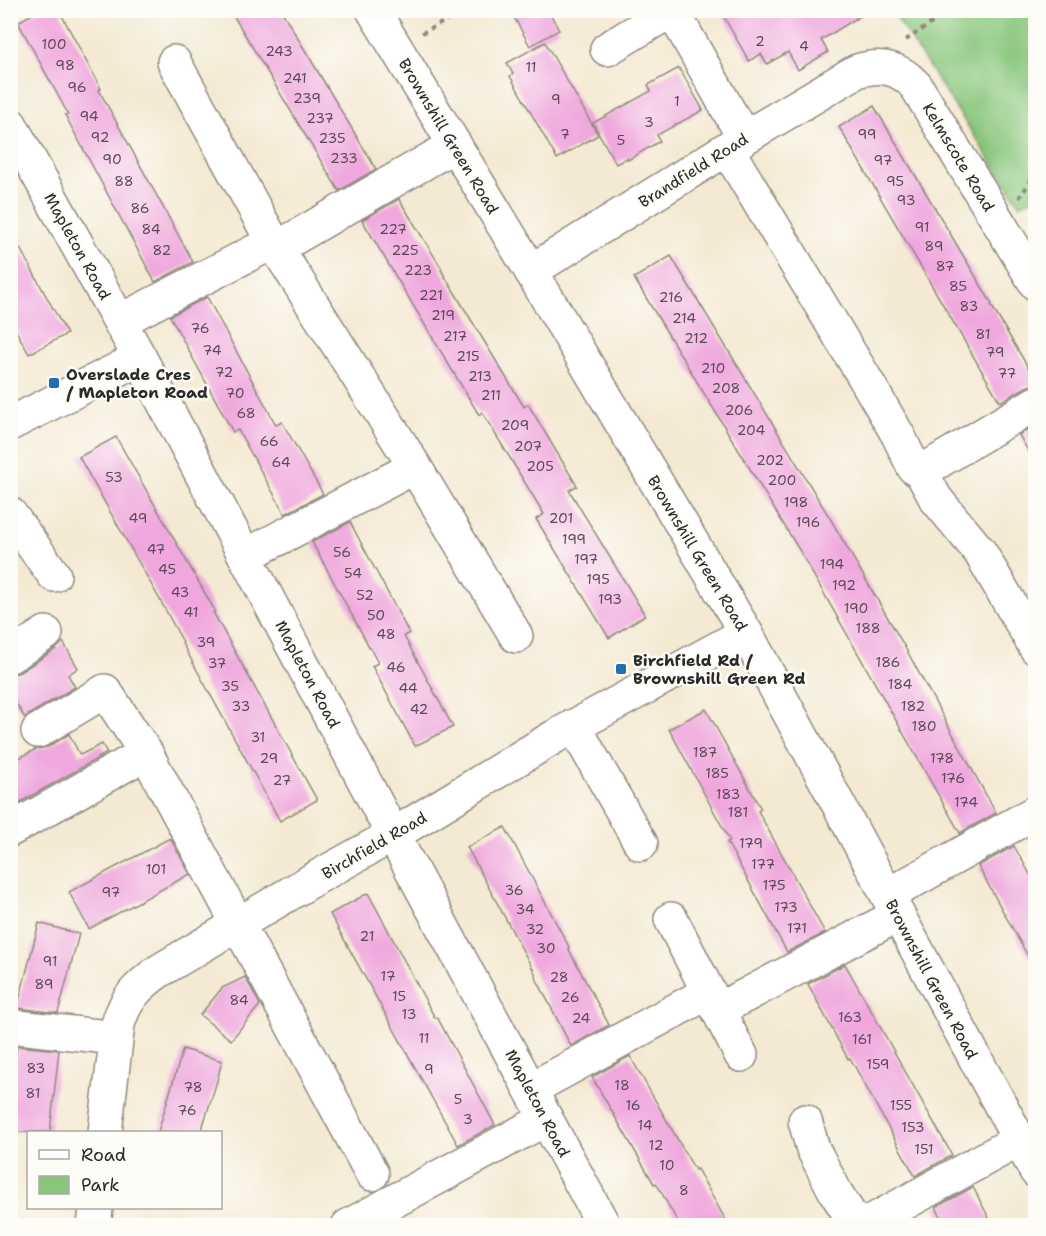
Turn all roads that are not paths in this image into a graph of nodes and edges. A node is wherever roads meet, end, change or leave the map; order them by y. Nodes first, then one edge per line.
1 (373, 10) edge
2 (672, 10) edge
3 (607, 50) dead end
4 (174, 62) dead end
5 (857, 71) joint
6 (10, 124) edge
7 (736, 143) junction
8 (455, 145) junction
9 (275, 245) junction
10 (531, 271) junction
11 (1035, 284) edge
12 (120, 321) junction
13 (140, 358) junction
14 (1035, 403) edge
15 (10, 424) edge
16 (415, 466) junction
17 (921, 472) junction
18 (10, 513) edge
19 (245, 556) junction
20 (54, 575) dead end
21 (46, 633) dead end
22 (746, 633) junction
23 (516, 636) dead end
24 (1035, 648) edge
25 (10, 656) edge
26 (574, 726) junction
27 (38, 731) dead end
28 (146, 753) junction
29 (1035, 812) edge
30 (10, 830) edge
31 (393, 835) junction
32 (641, 844) dead end
33 (893, 905) junction
34 (671, 919) dead end
35 (237, 924) junction
36 (713, 1001) junction
37 (10, 1026) edge
38 (116, 1038) junction
39 (741, 1055) dead end
40 (531, 1089) junction
41 (546, 1119) junction
42 (804, 1121) dead end
43 (105, 1131) edge
44 (1019, 1140) junction
45 (1035, 1171) edge
46 (372, 1174) dead end
47 (96, 1209) edge
48 (94, 1226) edge
49 (348, 1226) edge
50 (604, 1226) edge
51 (856, 1226) edge
52 (863, 1226) edge

1 - 8 street, Brownshill Green Road
2 - 3 street
2 - 7 street
4 - 9 street
5 - 7 street, Brandfield Road
5 - 11 street, Kelmscote Road
6 - 12 street, Mapleton Road
7 - 10 street, Brandfield Road
7 - 17 street
8 - 9 street
8 - 10 street, Brownshill Green Road
9 - 12 street
9 - 16 street
10 - 22 street, Brownshill Green Road
12 - 13 street, Mapleton Road
13 - 15 street
13 - 19 street, Mapleton Road
14 - 17 street
16 - 19 street
16 - 23 street
17 - 24 street
18 - 20 street
19 - 31 street, Mapleton Road
21 - 25 street
22 - 26 street, Birchfield Road
22 - 33 street, Brownshill Green Road
26 - 31 street, Birchfield Road
26 - 32 street
27 - 28 street
28 - 30 street
28 - 35 street
29 - 33 street
31 - 35 street, Birchfield Road
31 - 40 street, Mapleton Road
33 - 36 street
33 - 44 street, Brownshill Green Road
34 - 36 street
35 - 38 street, Birchfield Road
35 - 46 street
36 - 39 street
36 - 40 street
37 - 38 street
38 - 43 street, Birchfield Road
40 - 41 street, Mapleton Road
41 - 49 street
41 - 50 street, Mapleton Road
42 - 51 street
44 - 45 street, Brownshill Green Road
44 - 52 street
47 - 48 street

